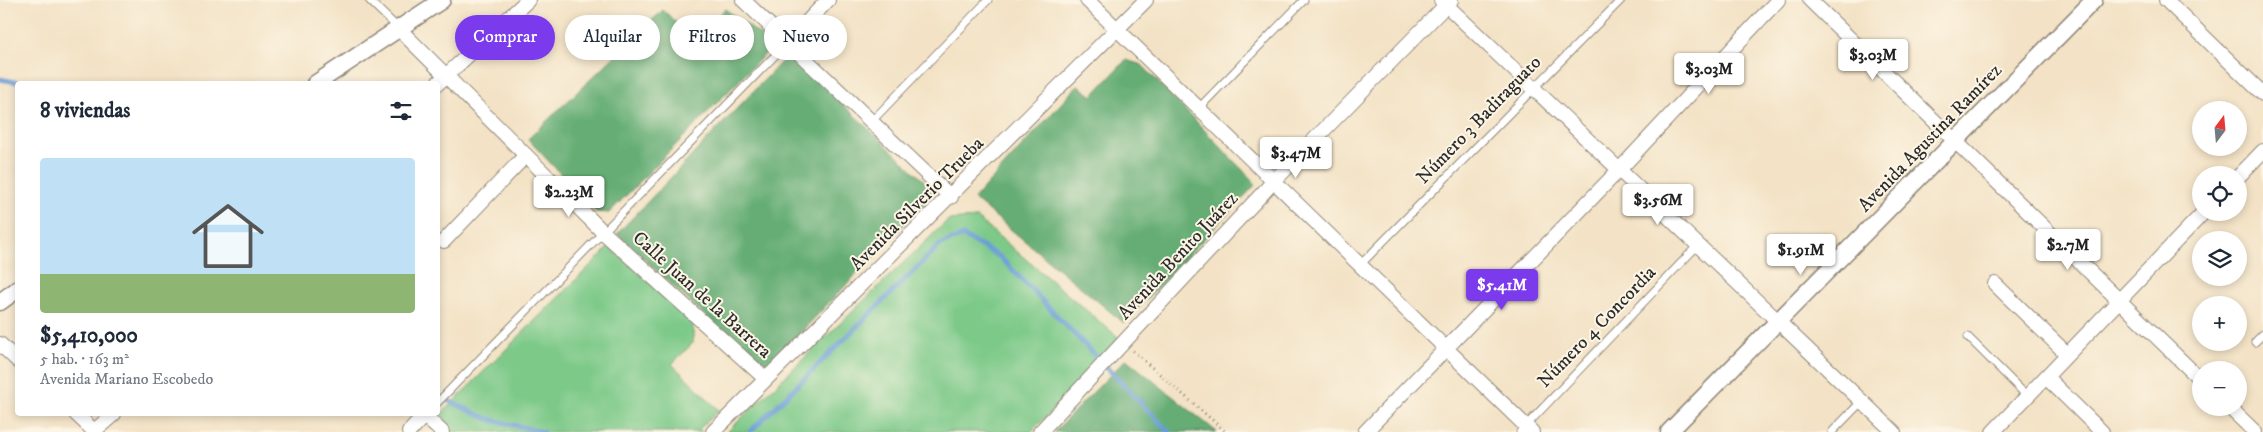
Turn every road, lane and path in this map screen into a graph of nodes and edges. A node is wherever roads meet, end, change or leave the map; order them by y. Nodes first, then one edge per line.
1 (369, 0) edge
2 (442, 0) edge
3 (528, 0) edge
4 (743, 0) edge
5 (828, 0) edge
6 (988, 0) edge
7 (1087, 0) edge
8 (1146, 0) edge
9 (1304, 0) edge
10 (1621, 0) edge
11 (1778, 0) edge
12 (1810, 0) edge
13 (2094, 0) edge
14 (2166, 0) edge
15 (1446, 2) edge
16 (814, 15) edge
17 (764, 20) edge
18 (398, 28) junction
19 (1118, 30) junction
20 (770, 60) edge
21 (807, 60) edge
22 (441, 80) edge
23 (319, 81) edge
24 (1533, 88) junction
25 (2263, 94) edge
26 (1199, 108) junction
27 (871, 122) junction
28 (1955, 141) junction
29 (2263, 151) edge
30 (526, 156) junction
31 (2247, 168) edge
32 (1619, 170) junction
33 (1274, 181) junction
34 (951, 197) junction
35 (2195, 221) edge
36 (603, 232) junction
37 (444, 241) dead end
38 (1698, 245) junction
39 (1360, 265) junction
40 (1995, 284) dead end
41 (15, 291) edge
42 (2119, 300) junction
43 (0, 302) edge
44 (1778, 321) junction
45 (2263, 334) edge
46 (1968, 337) dead end
47 (1123, 342) junction
48 (2255, 342) dead end
49 (0, 344) edge
50 (1446, 348) junction
51 (2067, 354) junction
52 (15, 357) edge
53 (2192, 371) edge
54 (2046, 377) junction
55 (766, 379) junction
56 (2027, 396) junction
57 (440, 400) edge
58 (1862, 401) junction
59 (78, 416) edge
60 (112, 416) edge
61 (422, 416) edge
62 (426, 416) edge
63 (2239, 416) edge
64 (1526, 430) edge
65 (94, 432) edge
66 (408, 432) edge
67 (442, 432) edge
68 (713, 432) edge
69 (1040, 432) edge
70 (1226, 432) edge
71 (1365, 432) edge
72 (1670, 432) edge
73 (1832, 432) edge
74 (1894, 432) edge
75 (1993, 432) edge
76 (2102, 432) edge
77 (2256, 432) edge

1 - 18 lane
2 - 18 street
3 - 22 street
4 - 17 street
5 - 16 street
6 - 27 lane
7 - 19 street
8 - 19 street, Avenida Silverio Trueba
9 - 26 lane
10 - 24 lane, Número 3 Badiraguato
11 - 32 street
12 - 28 street
13 - 28 street, Avenida Agustina Ramírez
14 - 25 street
15 - 24 street
15 - 33 street, Avenida Benito Juárez
18 - 22 street, Calle Juan de la Barrera
18 - 23 street
19 - 26 street
19 - 34 street, Avenida Silverio Trueba
20 - 36 lane
21 - 27 street
22 - 30 street, Calle Juan de la Barrera
24 - 32 street
24 - 39 lane, Número 3 Badiraguato
26 - 33 street
27 - 34 street
28 - 42 street
28 - 44 street, Avenida Agustina Ramírez
29 - 31 street
30 - 36 street, Calle Juan de la Barrera
30 - 37 street
32 - 38 street
32 - 50 street
33 - 39 street
33 - 47 street, Avenida Benito Juárez
34 - 55 street, Avenida Silverio Trueba
35 - 42 street
36 - 55 street, Calle Juan de la Barrera
36 - 57 lane
38 - 44 street
38 - 64 lane, Número 4 Concordia
39 - 50 street
40 - 51 street
41 - 43 street
42 - 51 street
42 - 53 street
44 - 58 street
44 - 72 street, Avenida Agustina Ramírez
45 - 48 lane
46 - 56 lane
47 - 69 street, Avenida Benito Juárez
47 - 70 path
49 - 52 street
50 - 64 street
50 - 71 street
51 - 54 street
54 - 56 street
54 - 76 street
55 - 68 street, Avenida Silverio Trueba
56 - 75 street
58 - 73 lane
58 - 74 street
59 - 65 street
60 - 65 street
61 - 66 street
62 - 67 street
63 - 77 street

